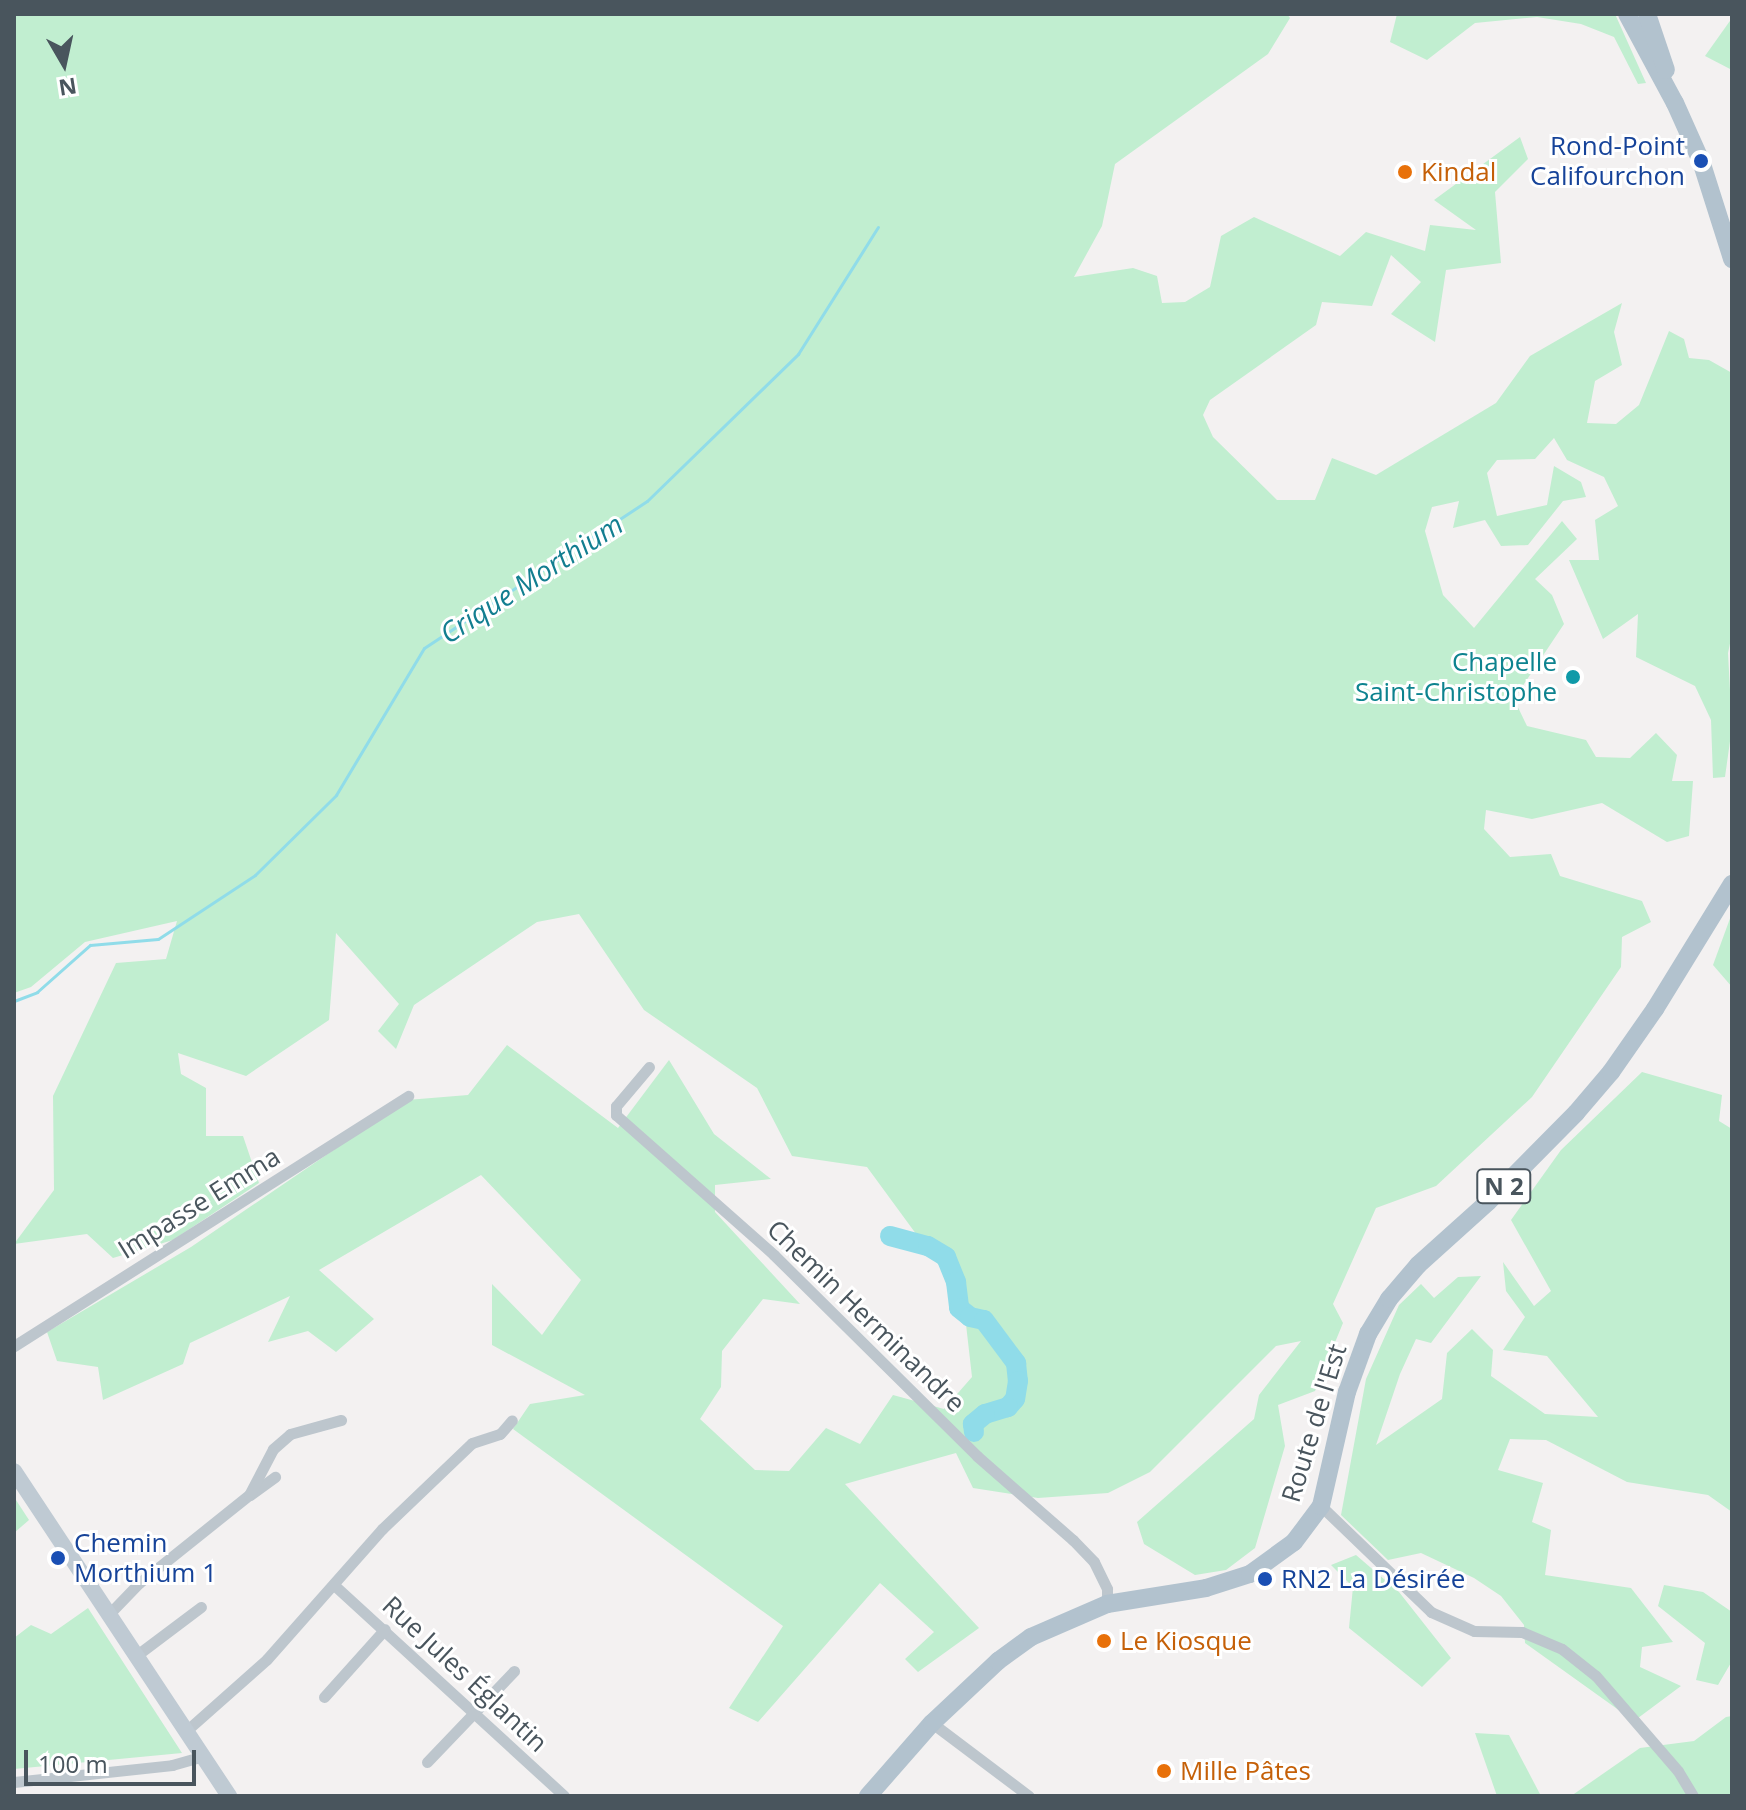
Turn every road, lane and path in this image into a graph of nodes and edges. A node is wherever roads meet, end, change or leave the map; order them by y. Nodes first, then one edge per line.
1 (1627, 14) edge
2 (1647, 14) edge
3 (1675, 103) junction
4 (1732, 259) edge
5 (1732, 884) edge
6 (649, 1067) dead end
7 (408, 1096) dead end
8 (14, 1346) edge
9 (341, 1420) dead end
10 (512, 1420) dead end
11 (14, 1471) edge
12 (275, 1477) dead end
13 (249, 1495) junction
14 (1321, 1506) junction
15 (334, 1585) junction
16 (1107, 1604) junction
17 (201, 1607) dead end
18 (110, 1613) junction
19 (385, 1629) junction
20 (137, 1655) junction
21 (514, 1671) dead end
22 (324, 1697) dead end
23 (475, 1714) junction
24 (932, 1723) junction
25 (186, 1731) junction
26 (203, 1756) junction
27 (427, 1762) dead end
28 (14, 1782) edge
29 (562, 1795) edge
30 (229, 1796) edge
31 (868, 1796) edge
32 (1029, 1796) edge
33 (1693, 1796) edge

1 - 3 main road
2 - 3 main road
3 - 4 main road
5 - 14 main road, Route de l'Est / N 2
6 - 16 street, Chemin Herminandre
7 - 8 street, Impasse Emma
9 - 13 street
10 - 15 street
11 - 18 street
12 - 13 street
13 - 18 street
14 - 16 main road, Route de l'Est / N 2
14 - 33 street
15 - 19 street, Rue Jules Églantin
15 - 25 street
16 - 24 main road, Route de l'Est / N 2
17 - 20 street
18 - 20 street
19 - 22 street
19 - 23 street, Rue Jules Églantin
20 - 25 street
21 - 23 street
23 - 27 street
23 - 29 street, Rue Jules Églantin
24 - 31 main road, Route de l'Est / N 2
24 - 32 street
25 - 26 street
26 - 28 street
26 - 30 street

